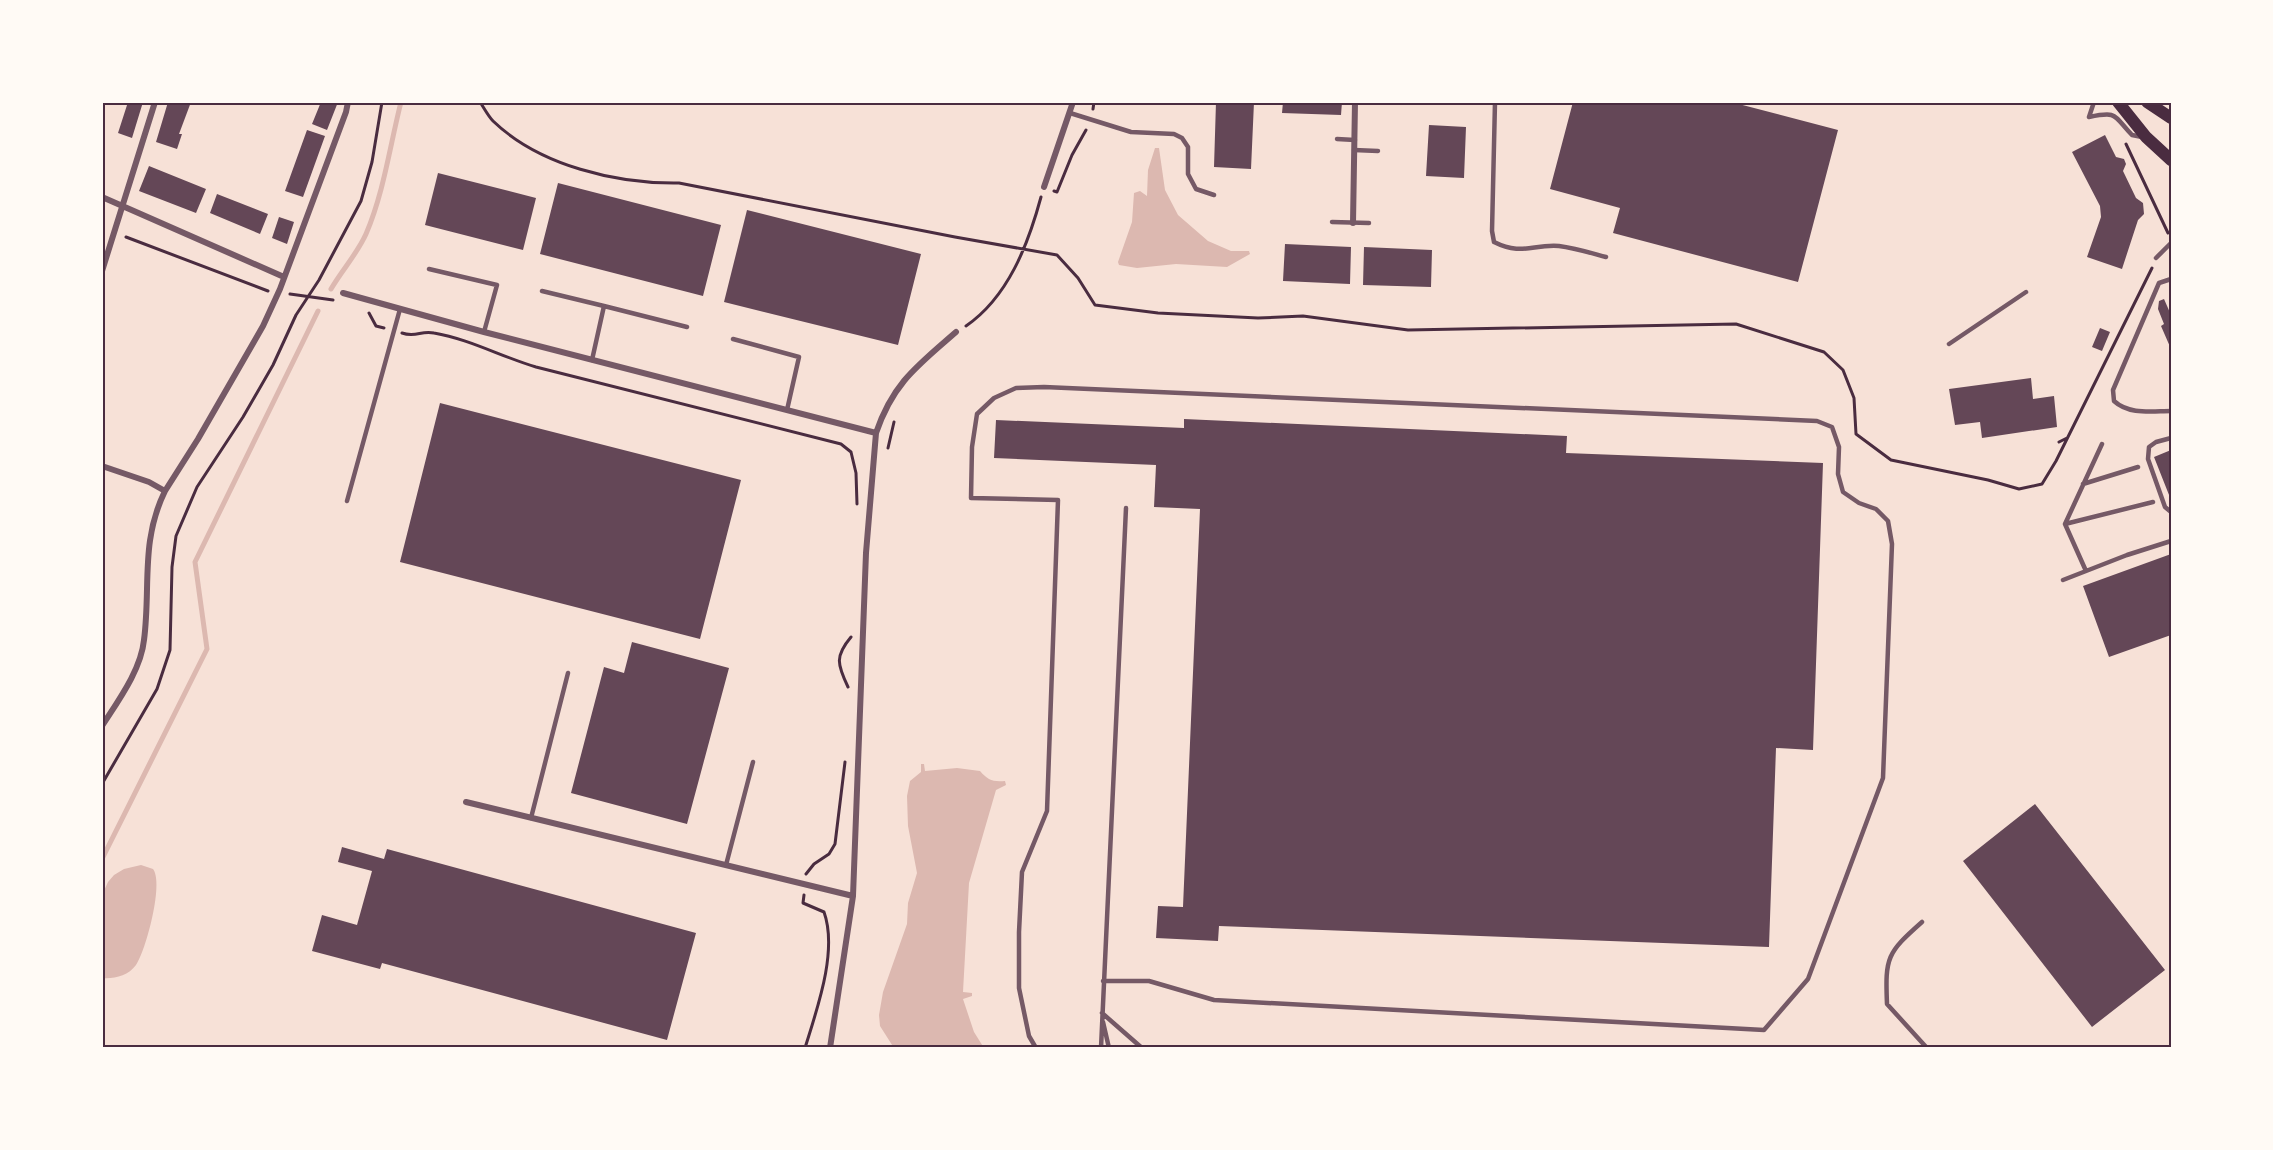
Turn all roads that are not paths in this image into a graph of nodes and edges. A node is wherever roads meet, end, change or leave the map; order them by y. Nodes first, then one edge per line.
1 (156, 102) edge
2 (348, 102) edge
3 (1073, 102) edge
4 (1355, 102) edge
5 (1495, 102) edge
6 (2094, 102) edge
7 (2118, 102) edge
8 (2147, 102) edge
9 (1070, 113) junction
10 (2171, 118) edge
11 (2146, 137) junction
12 (1337, 139) dead end
13 (1355, 140) junction
14 (1354, 150) junction
15 (1378, 151) dead end
16 (2171, 160) edge
17 (1044, 187) road end
18 (1214, 195) dead end
19 (102, 197) edge
20 (123, 205) junction
21 (1332, 222) dead end
22 (1353, 223) junction
23 (1369, 223) dead end
24 (2171, 241) edge
25 (1606, 257) dead end
26 (2156, 258) road end
27 (429, 268) dead end
28 (102, 271) edge
29 (284, 277) junction
30 (2171, 279) edge
31 (542, 291) dead end
32 (2026, 292) dead end
33 (343, 293) road end
34 (603, 306) junction
35 (400, 309) junction
36 (687, 327) dead end
37 (484, 332) junction
38 (956, 332) road end
39 (733, 339) dead end
40 (1949, 344) dead end
41 (592, 360) junction
42 (787, 410) junction
43 (2171, 411) edge
44 (876, 434) junction
45 (2171, 438) edge
46 (2102, 444) dead end
47 (102, 466) edge
48 (2138, 467) dead end
49 (2083, 484) junction
50 (165, 491) junction
51 (347, 501) dead end
52 (2153, 502) dead end
53 (1126, 508) dead end
54 (2171, 512) edge
55 (2065, 524) junction
56 (2171, 541) edge
57 (2086, 571) junction
58 (2063, 580) dead end
59 (568, 673) dead end
60 (102, 726) edge
61 (753, 762) dead end
62 (466, 802) dead end
63 (531, 818) junction
64 (726, 865) junction
65 (853, 896) junction
66 (1922, 922) dead end
67 (1103, 981) junction
68 (1102, 1013) junction
69 (830, 1048) edge
70 (1036, 1048) edge
71 (1101, 1048) edge
72 (1109, 1048) edge
73 (1142, 1048) edge
74 (1927, 1048) edge

1 - 20 street
2 - 29 street
3 - 9 street
4 - 13 street
5 - 25 lane
6 - 11 lane
7 - 11 main road
8 - 10 main road
9 - 17 street
9 - 18 lane
11 - 16 main road
12 - 13 lane
13 - 14 street
14 - 15 lane
14 - 22 street
19 - 20 street
20 - 28 street
20 - 29 street
21 - 22 lane
22 - 23 lane
24 - 26 lane
27 - 37 lane
29 - 50 street
30 - 43 lane
31 - 34 lane
32 - 40 lane
33 - 35 street
34 - 36 lane
34 - 41 lane
35 - 37 street
35 - 51 lane
37 - 41 street
38 - 44 street
39 - 42 lane
41 - 42 street
42 - 44 street
44 - 65 street
45 - 54 lane
46 - 49 lane
47 - 50 street
48 - 49 lane
49 - 55 lane
50 - 60 street
52 - 55 lane
53 - 67 lane
55 - 57 lane
56 - 57 lane
57 - 58 lane
59 - 63 lane
61 - 64 lane
62 - 63 street
63 - 64 street
64 - 65 street
65 - 69 street
66 - 74 lane
67 - 68 lane
67 - 70 lane
68 - 71 lane
68 - 72 lane
68 - 73 lane

